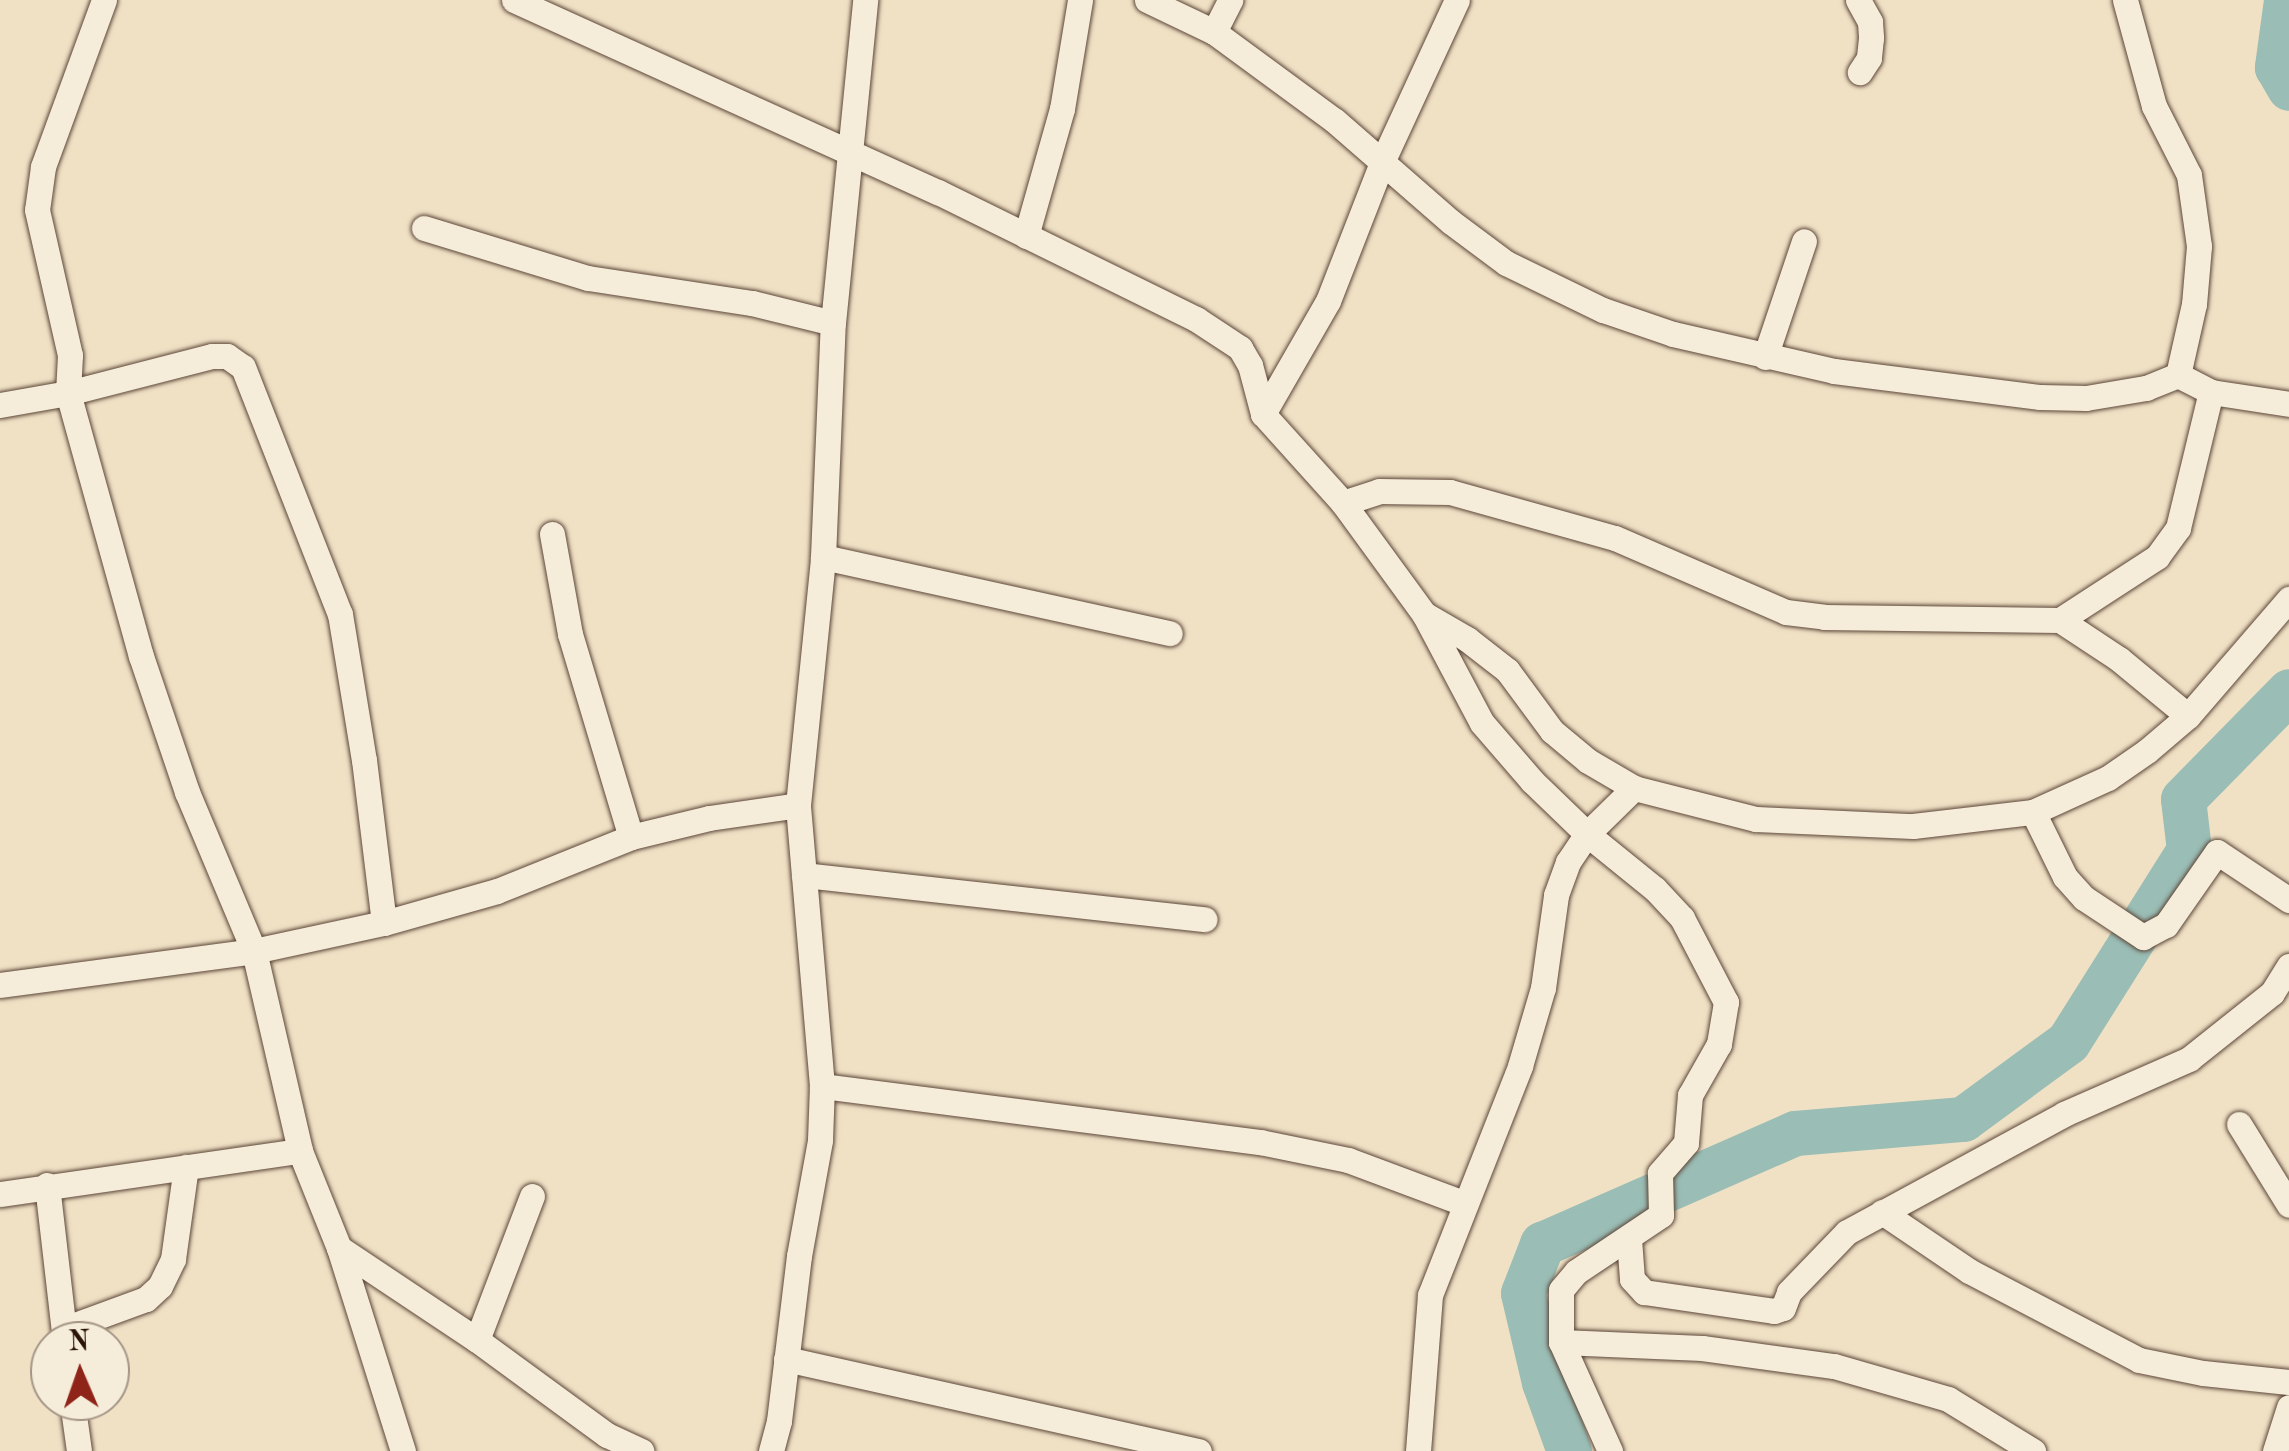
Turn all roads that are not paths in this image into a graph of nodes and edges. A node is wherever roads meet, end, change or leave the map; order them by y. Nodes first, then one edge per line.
1 (104, 0) edge
2 (514, 0) edge
3 (865, 0) edge
4 (1080, 0) edge
5 (1146, 0) edge
6 (1230, 0) edge
7 (1457, 0) edge
8 (1858, 0) edge
9 (2125, 0) edge
10 (1214, 32) junction
11 (1860, 72) dead end
12 (848, 150) junction
13 (1383, 160) junction
14 (424, 228) dead end
15 (1026, 236) junction
16 (1804, 241) dead end
17 (833, 323) junction
18 (1765, 357) junction
19 (2178, 375) junction
20 (2211, 392) junction
21 (68, 394) junction
22 (2289, 404) edge
23 (0, 405) edge
24 (1263, 414) junction
25 (1343, 502) junction
26 (552, 534) dead end
27 (823, 558) junction
28 (2289, 599) edge
29 (1424, 614) junction
30 (2060, 620) junction
31 (1170, 632) dead end
32 (2188, 716) junction
33 (1634, 788) junction
34 (798, 806) junction
35 (2033, 812) junction
36 (1587, 834) junction
37 (631, 836) junction
38 (804, 875) junction
39 (2289, 900) edge
40 (1206, 919) dead end
41 (384, 924) junction
42 (254, 951) junction
43 (2289, 966) edge
44 (0, 985) edge
45 (2280, 1002) edge
46 (822, 1086) junction
47 (2239, 1124) dead end
48 (300, 1152) junction
49 (186, 1167) junction
50 (47, 1185) junction
51 (0, 1194) edge
52 (532, 1196) dead end
53 (1463, 1202) junction
54 (2289, 1205) edge
55 (1882, 1212) junction
56 (1628, 1239) junction
57 (338, 1248) junction
58 (62, 1321) edge
59 (96, 1321) edge
60 (477, 1340) junction
61 (1561, 1342) junction
62 (786, 1359) junction
63 (2289, 1382) edge
64 (2289, 1408) edge
65 (75, 1421) edge
66 (2019, 1446) edge
67 (79, 1451) edge
68 (404, 1451) edge
69 (641, 1451) edge
70 (771, 1451) edge
71 (1199, 1451) edge
72 (1418, 1451) edge
73 (1610, 1451) edge
74 (2275, 1451) edge

1 - 21 street
2 - 12 street
3 - 12 street
4 - 15 street
5 - 10 street
6 - 10 street
7 - 13 street
8 - 11 street
9 - 19 street
10 - 13 street
12 - 15 street
12 - 17 street
13 - 18 street
13 - 24 street
14 - 17 street
15 - 24 street
16 - 18 street
17 - 27 street
18 - 19 street
19 - 20 street
20 - 22 street
20 - 30 street
21 - 23 street
21 - 41 street
21 - 42 street
24 - 25 street
25 - 29 street
25 - 30 street
26 - 37 street
27 - 31 street
27 - 34 street
28 - 32 street
29 - 33 street
29 - 36 street
30 - 32 street
32 - 35 street
33 - 35 street
33 - 36 street
34 - 37 street
34 - 38 street
35 - 39 street
36 - 53 street
36 - 56 street
37 - 41 street
38 - 40 street
38 - 46 street
41 - 42 street
42 - 44 street
42 - 48 street
43 - 45 street
45 - 55 street
46 - 53 street
46 - 62 street
47 - 54 street
48 - 49 street
48 - 57 street
49 - 50 street
49 - 59 street
50 - 51 street
50 - 58 street
52 - 60 street
53 - 72 street
55 - 56 street
55 - 63 street
56 - 61 street
57 - 60 street
57 - 68 street
60 - 69 street
61 - 66 street
61 - 73 street
62 - 70 street
62 - 71 street
64 - 74 street
65 - 67 street

